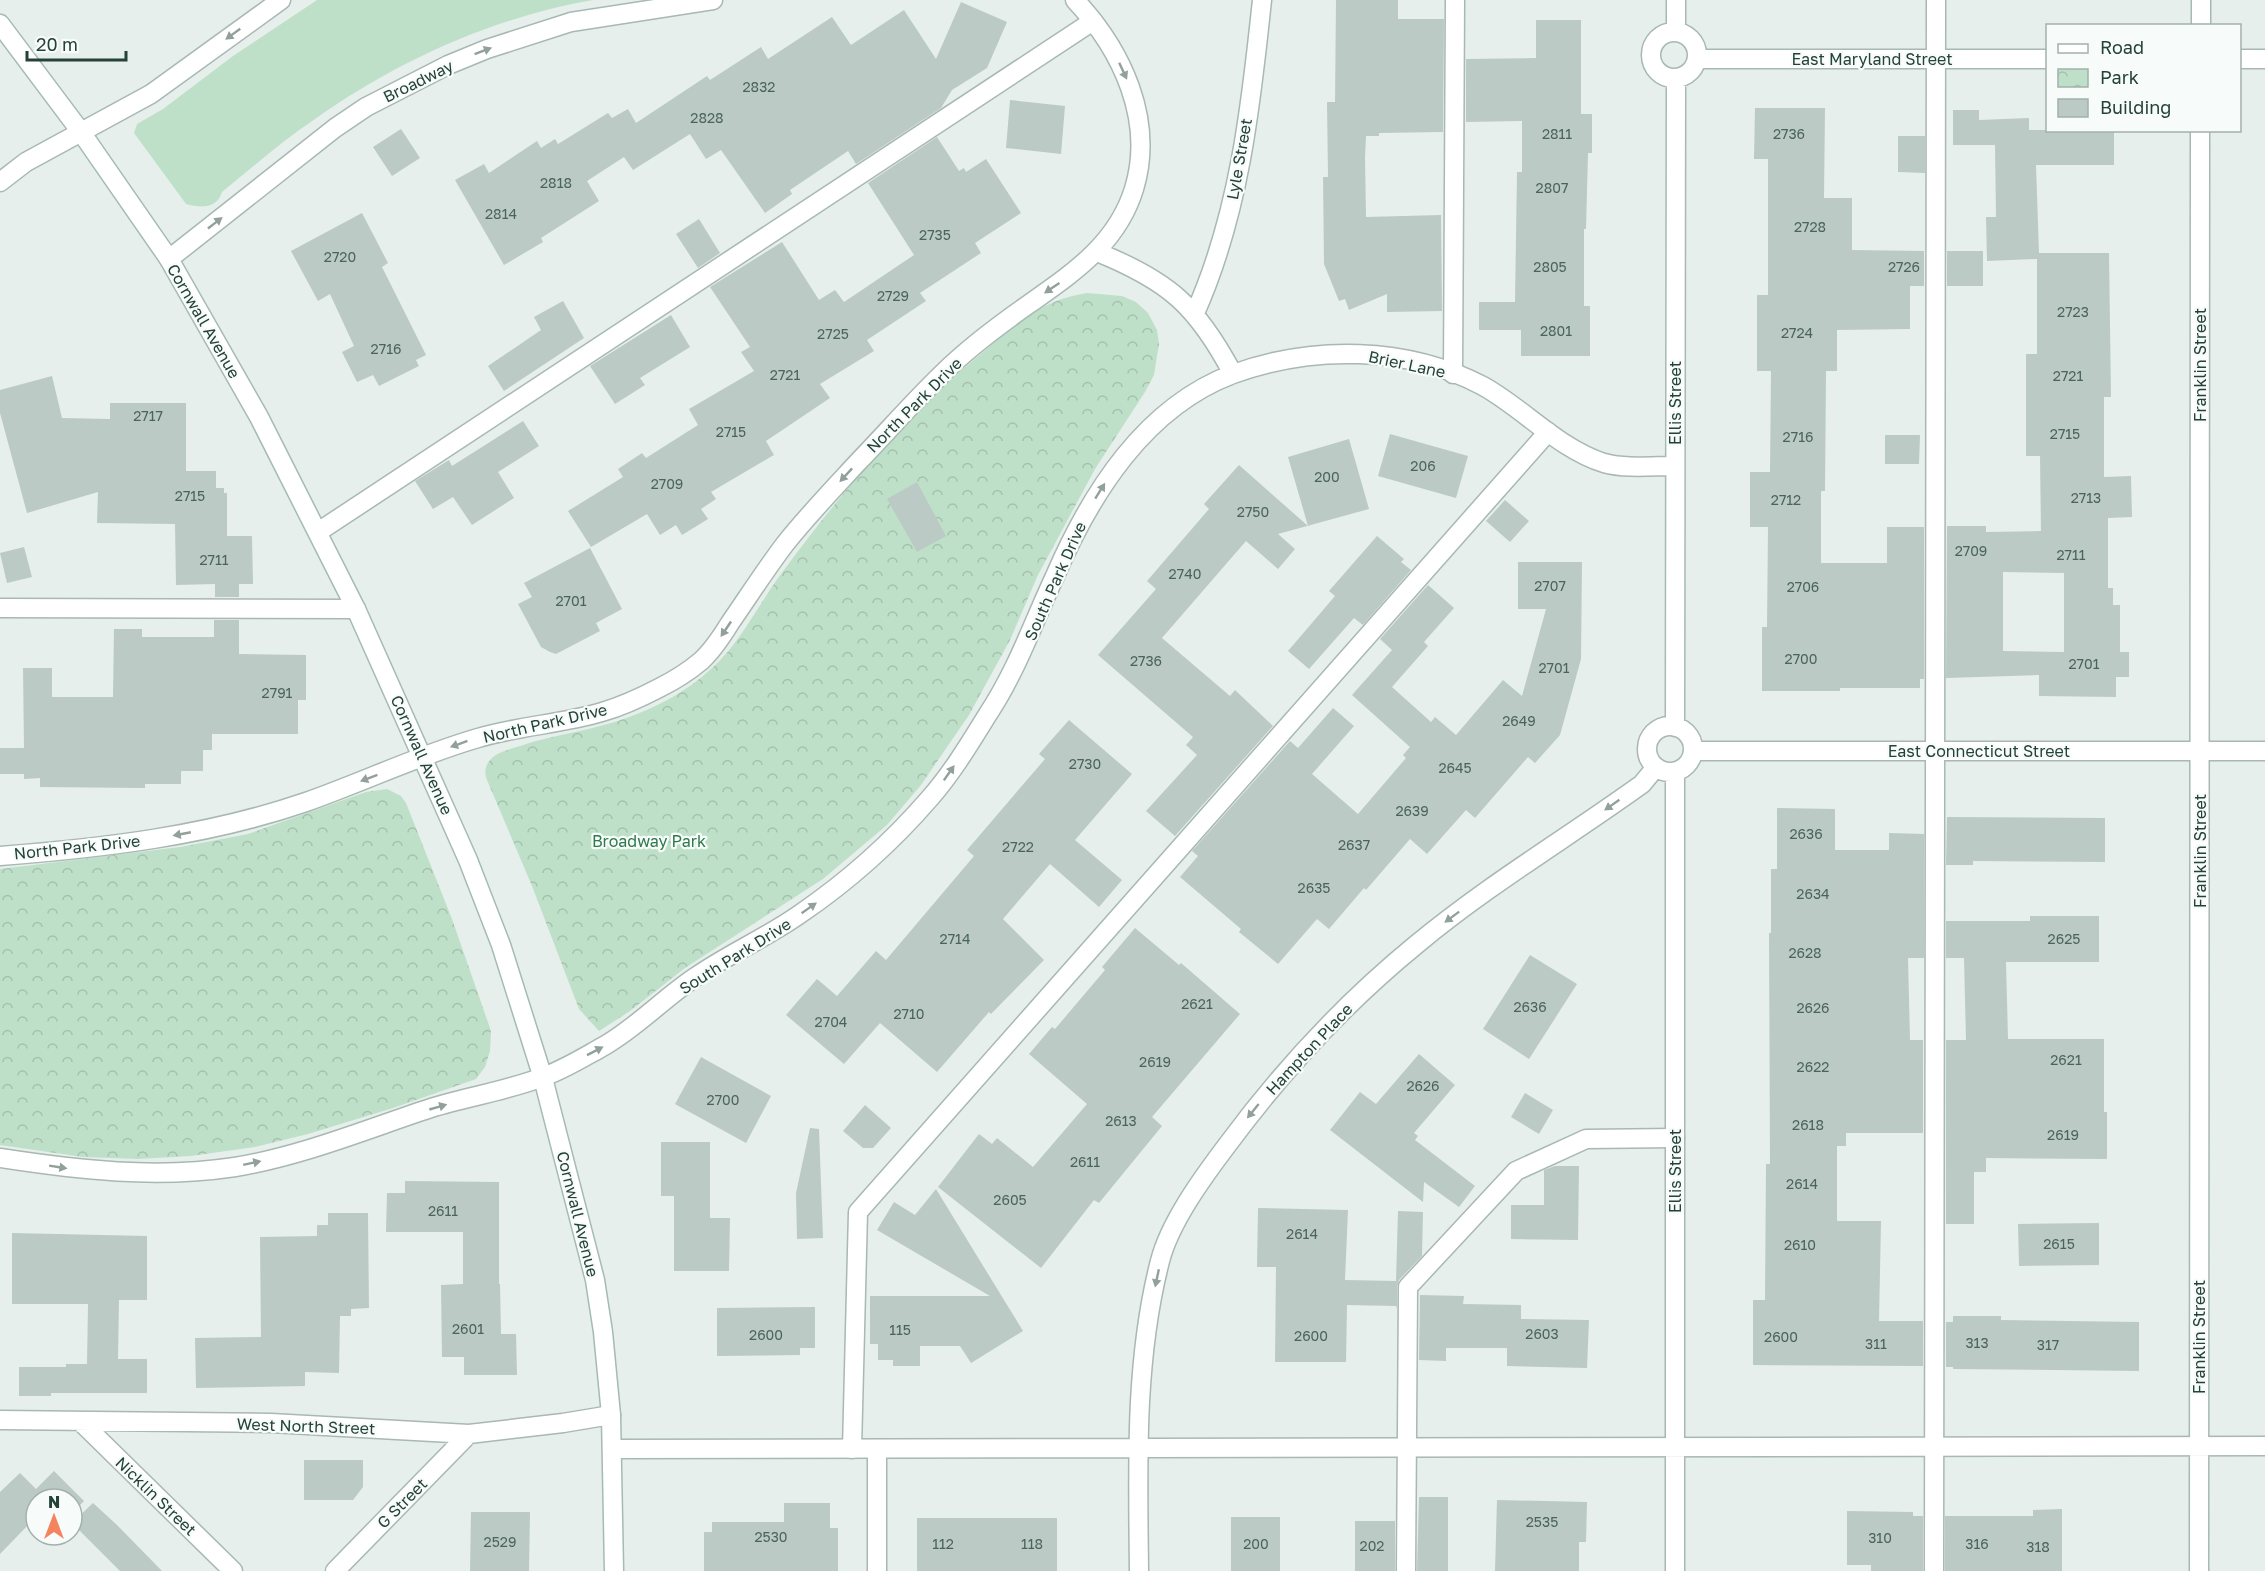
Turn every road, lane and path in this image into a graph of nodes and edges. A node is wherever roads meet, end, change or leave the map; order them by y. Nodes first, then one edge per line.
1 (713, 0) edge
2 (1075, 0) edge
3 (1262, 0) edge
4 (1455, 0) edge
5 (1676, 0) edge
6 (1936, 0) edge
7 (2201, 0) edge
8 (268, 3) edge
9 (1094, 21) junction
10 (0, 24) edge
11 (2200, 24) edge
12 (1676, 32) junction
13 (1697, 59) junction
14 (1936, 59) junction
15 (2046, 59) edge
16 (2241, 59) edge
17 (2265, 59) edge
18 (1676, 78) junction
19 (81, 132) junction
20 (2200, 132) edge
21 (0, 182) edge
22 (1097, 252) junction
23 (169, 259) junction
24 (1196, 313) junction
25 (1233, 374) junction
26 (1453, 374) junction
27 (1548, 432) junction
28 (1675, 466) junction
29 (318, 532) junction
30 (0, 608) edge
31 (356, 609) junction
32 (1675, 727) junction
33 (1693, 751) junction
34 (1935, 751) junction
35 (2200, 751) junction
36 (2265, 752) edge
37 (423, 757) junction
38 (1656, 767) junction
39 (1675, 772) junction
40 (0, 856) edge
41 (543, 1078) junction
42 (1675, 1138) junction
43 (0, 1158) edge
44 (611, 1415) junction
45 (0, 1420) edge
46 (80, 1421) junction
47 (470, 1434) junction
48 (2265, 1446) edge
49 (1935, 1447) junction
50 (2199, 1447) junction
51 (1138, 1448) junction
52 (1407, 1448) junction
53 (1675, 1448) junction
54 (612, 1449) junction
55 (852, 1449) junction
56 (878, 1449) junction
57 (233, 1571) edge
58 (335, 1571) edge
59 (614, 1571) edge
60 (877, 1571) edge
61 (1139, 1571) edge
62 (1406, 1571) edge
63 (1675, 1571) edge
64 (1934, 1571) edge
65 (2199, 1571) edge

23 -> 1 street, Broadway
2 - 9 street, North Park Drive
3 - 24 street, Lyle Street
4 - 26 street
5 - 12 street
6 - 14 street
7 - 11 street
8 -> 19 street
9 -> 22 street, North Park Drive
9 - 29 street
10 - 19 street, Cornwall Avenue
12 - 13 street
12 - 18 street
13 - 14 street, East Maryland Street
13 - 18 street
14 - 15 street, East Maryland Street
14 - 34 street
16 - 17 street
18 - 28 street, Ellis Street
19 - 21 street
19 - 23 street, Cornwall Avenue
20 - 35 street, Franklin Street
22 - 24 street
22 -> 37 street, North Park Drive
23 - 29 street, Cornwall Avenue
24 - 25 street
25 - 26 street, Brier Lane
41 -> 25 street, South Park Drive
26 - 27 street, Brier Lane
27 - 28 street, Brier Lane
27 - 55 street
28 - 32 street, Ellis Street
29 - 31 street, Cornwall Avenue
30 - 31 street
31 - 37 street, Cornwall Avenue
32 - 33 street
32 - 38 street
33 - 34 street, East Connecticut Street
33 - 39 street
34 - 35 street, East Connecticut Street
34 - 49 street
35 - 36 street, East Connecticut Street
35 - 50 street, Franklin Street
37 -> 40 street, North Park Drive
37 - 41 street, Cornwall Avenue
38 - 39 street
38 -> 51 street, Hampton Place
39 - 42 street, Ellis Street
43 -> 41 street, South Park Drive
41 - 44 street, Cornwall Avenue
42 - 52 street
42 - 53 street, Ellis Street
44 - 47 street, West North Street
44 - 54 street, Cornwall Avenue
45 - 46 street, West North Street
46 - 47 street, West North Street
46 - 57 street, Nicklin Street
47 - 58 street, G Street
48 - 50 street
49 - 50 street
49 - 53 street
49 - 64 street
50 - 65 street, Franklin Street
51 - 52 street
51 - 56 street
51 - 61 street, Hampton Place
52 - 53 street
52 - 62 street
53 - 63 street, Ellis Street
54 - 55 street
54 - 59 street, Cornwall Avenue
55 - 56 street
56 - 60 street

